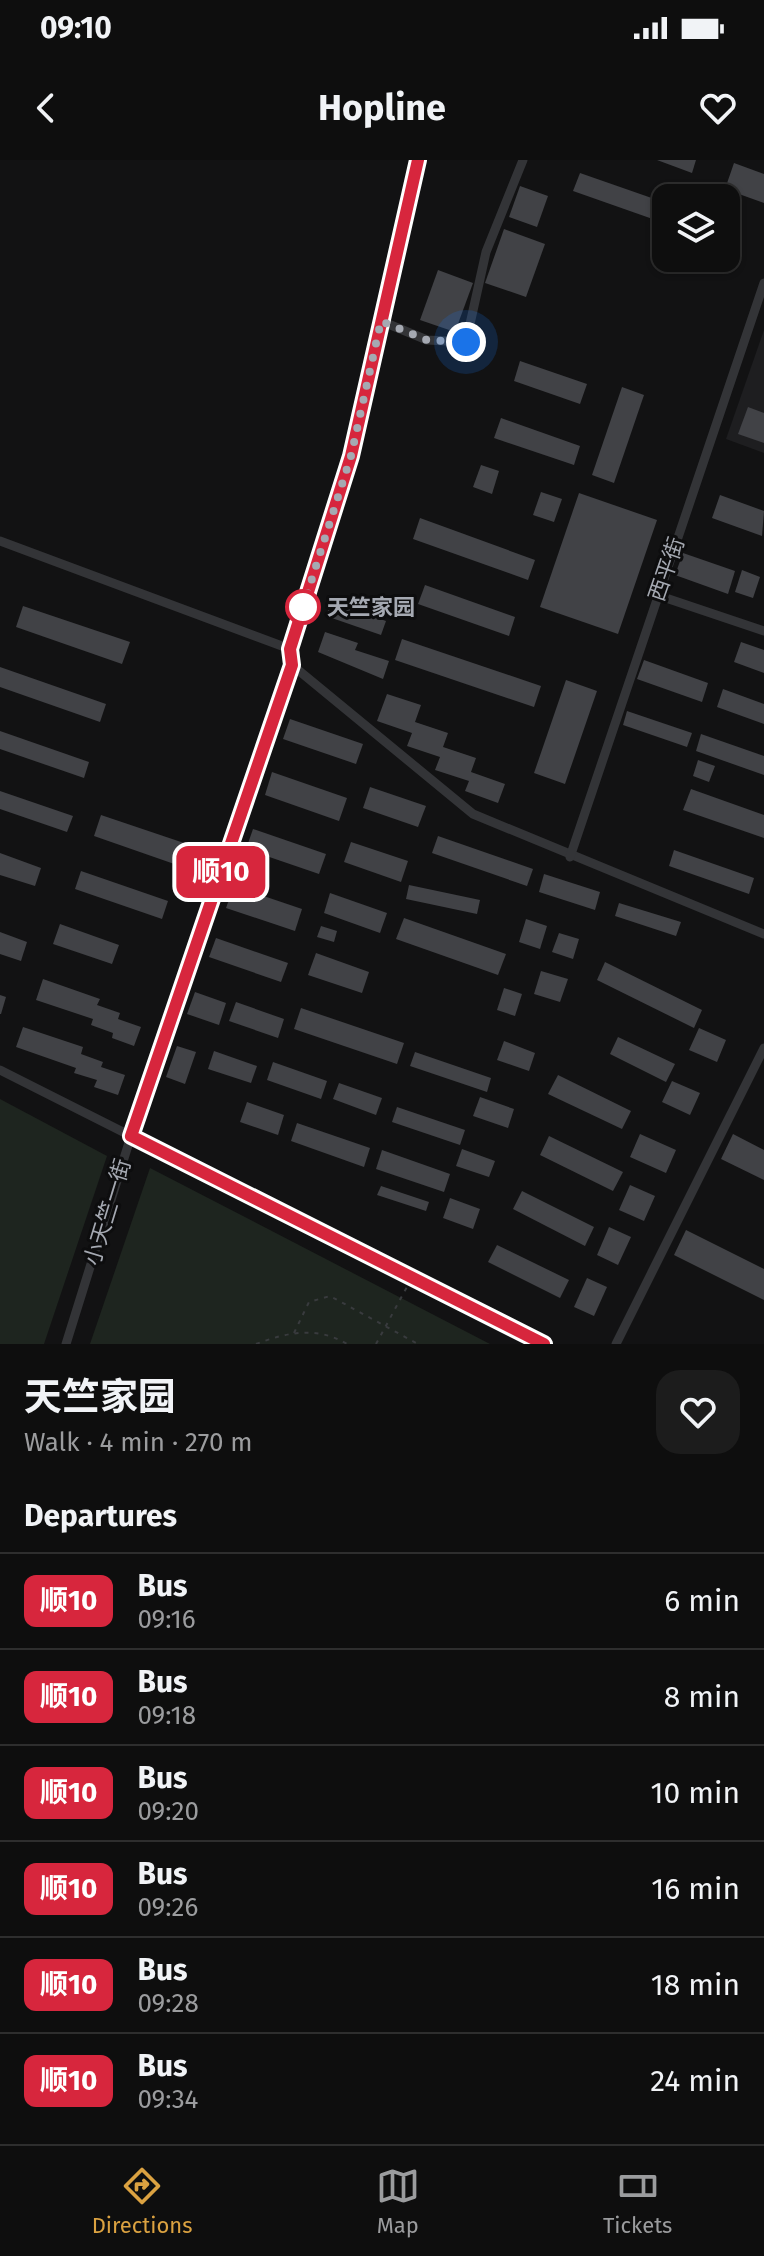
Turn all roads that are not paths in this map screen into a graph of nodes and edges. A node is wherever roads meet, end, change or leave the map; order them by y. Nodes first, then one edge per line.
1 (418, 160) edge
2 (523, 160) edge
3 (764, 283) edge
4 (381, 321) junction
5 (0, 541) edge
6 (657, 595) junction
7 (764, 631) edge
8 (290, 649) junction
9 (292, 665) junction
10 (570, 857) junction
11 (764, 934) edge
12 (764, 1048) edge
13 (0, 1070) edge
14 (131, 1136) junction
15 (66, 1344) edge
16 (544, 1344) edge
17 (616, 1344) edge

1 - 4 street, 小天竺一街
2 - 4 street
3 - 6 street, 西平街
4 - 8 street, 小天竺一街
5 - 8 street
6 - 7 street
6 - 10 street, 西平街
8 - 9 street, 小天竺一街
9 - 10 street
9 - 14 street, 小天竺一街
10 - 11 street
12 - 17 street
13 - 14 street
14 - 15 street, 小天竺一街
14 - 16 street

